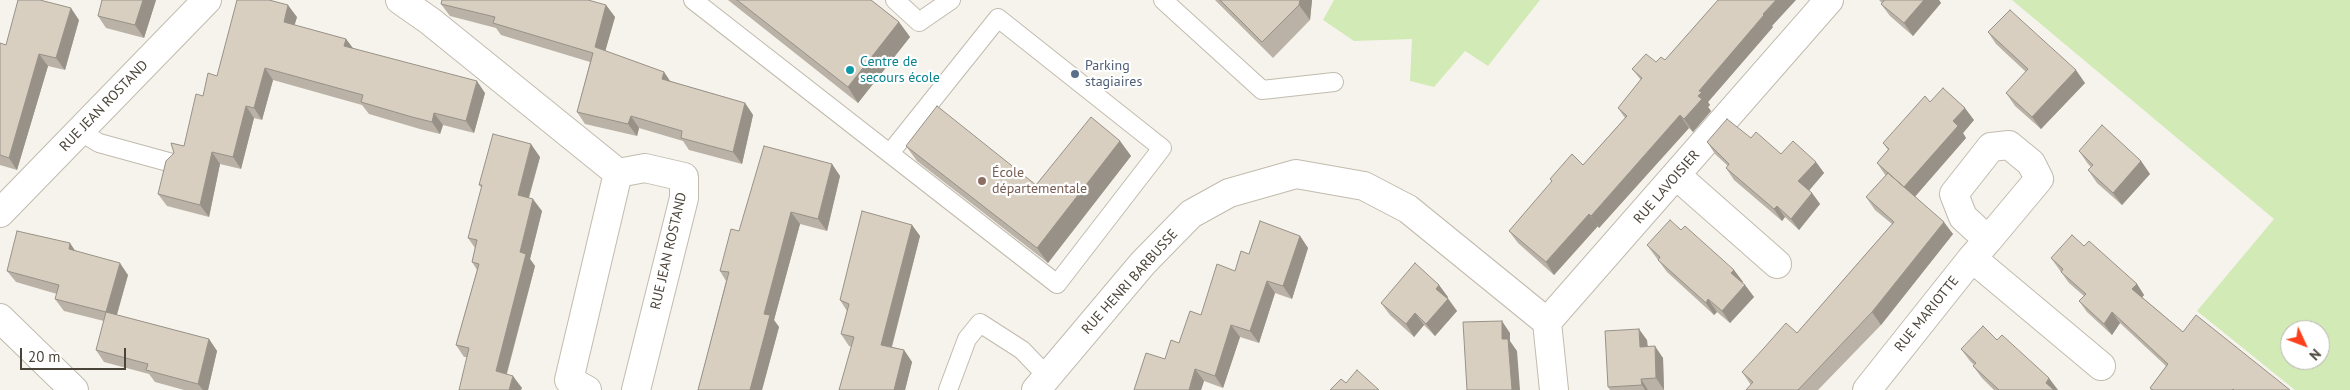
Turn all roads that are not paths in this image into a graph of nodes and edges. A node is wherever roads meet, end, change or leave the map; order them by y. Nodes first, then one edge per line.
1 (207, 0) edge
2 (400, 0) edge
3 (693, 0) edge
4 (895, 0) edge
5 (951, 0) edge
6 (1164, 0) edge
7 (1829, 0) edge
8 (1334, 82) dead end
9 (79, 131) junction
10 (890, 153) junction
11 (172, 163) edge
12 (618, 173) junction
13 (1677, 176) junction
14 (0, 213) edge
15 (1777, 264) dead end
16 (0, 318) edge
17 (1548, 322) junction
18 (2101, 366) dead end
19 (1042, 383) edge
20 (74, 390) edge
21 (587, 390) edge
22 (636, 390) edge
23 (948, 390) edge
24 (1554, 390) edge
25 (1867, 390) edge

1 - 9 street, RUE JEAN ROSTAND
2 - 12 street
3 - 10 lane
4 - 5 lane
6 - 8 lane
7 - 13 street, RUE LAVOISIER
9 - 11 lane
9 - 14 street, RUE JEAN ROSTAND
10 - 10 lane
12 - 21 street
12 - 22 street, RUE JEAN ROSTAND
13 - 15 street
13 - 17 street, RUE LAVOISIER
16 - 20 street
17 - 19 street, RUE HENRI BARBUSSE
17 - 24 street
18 - 25 street, RUE MARIOTTE
19 - 23 lane

